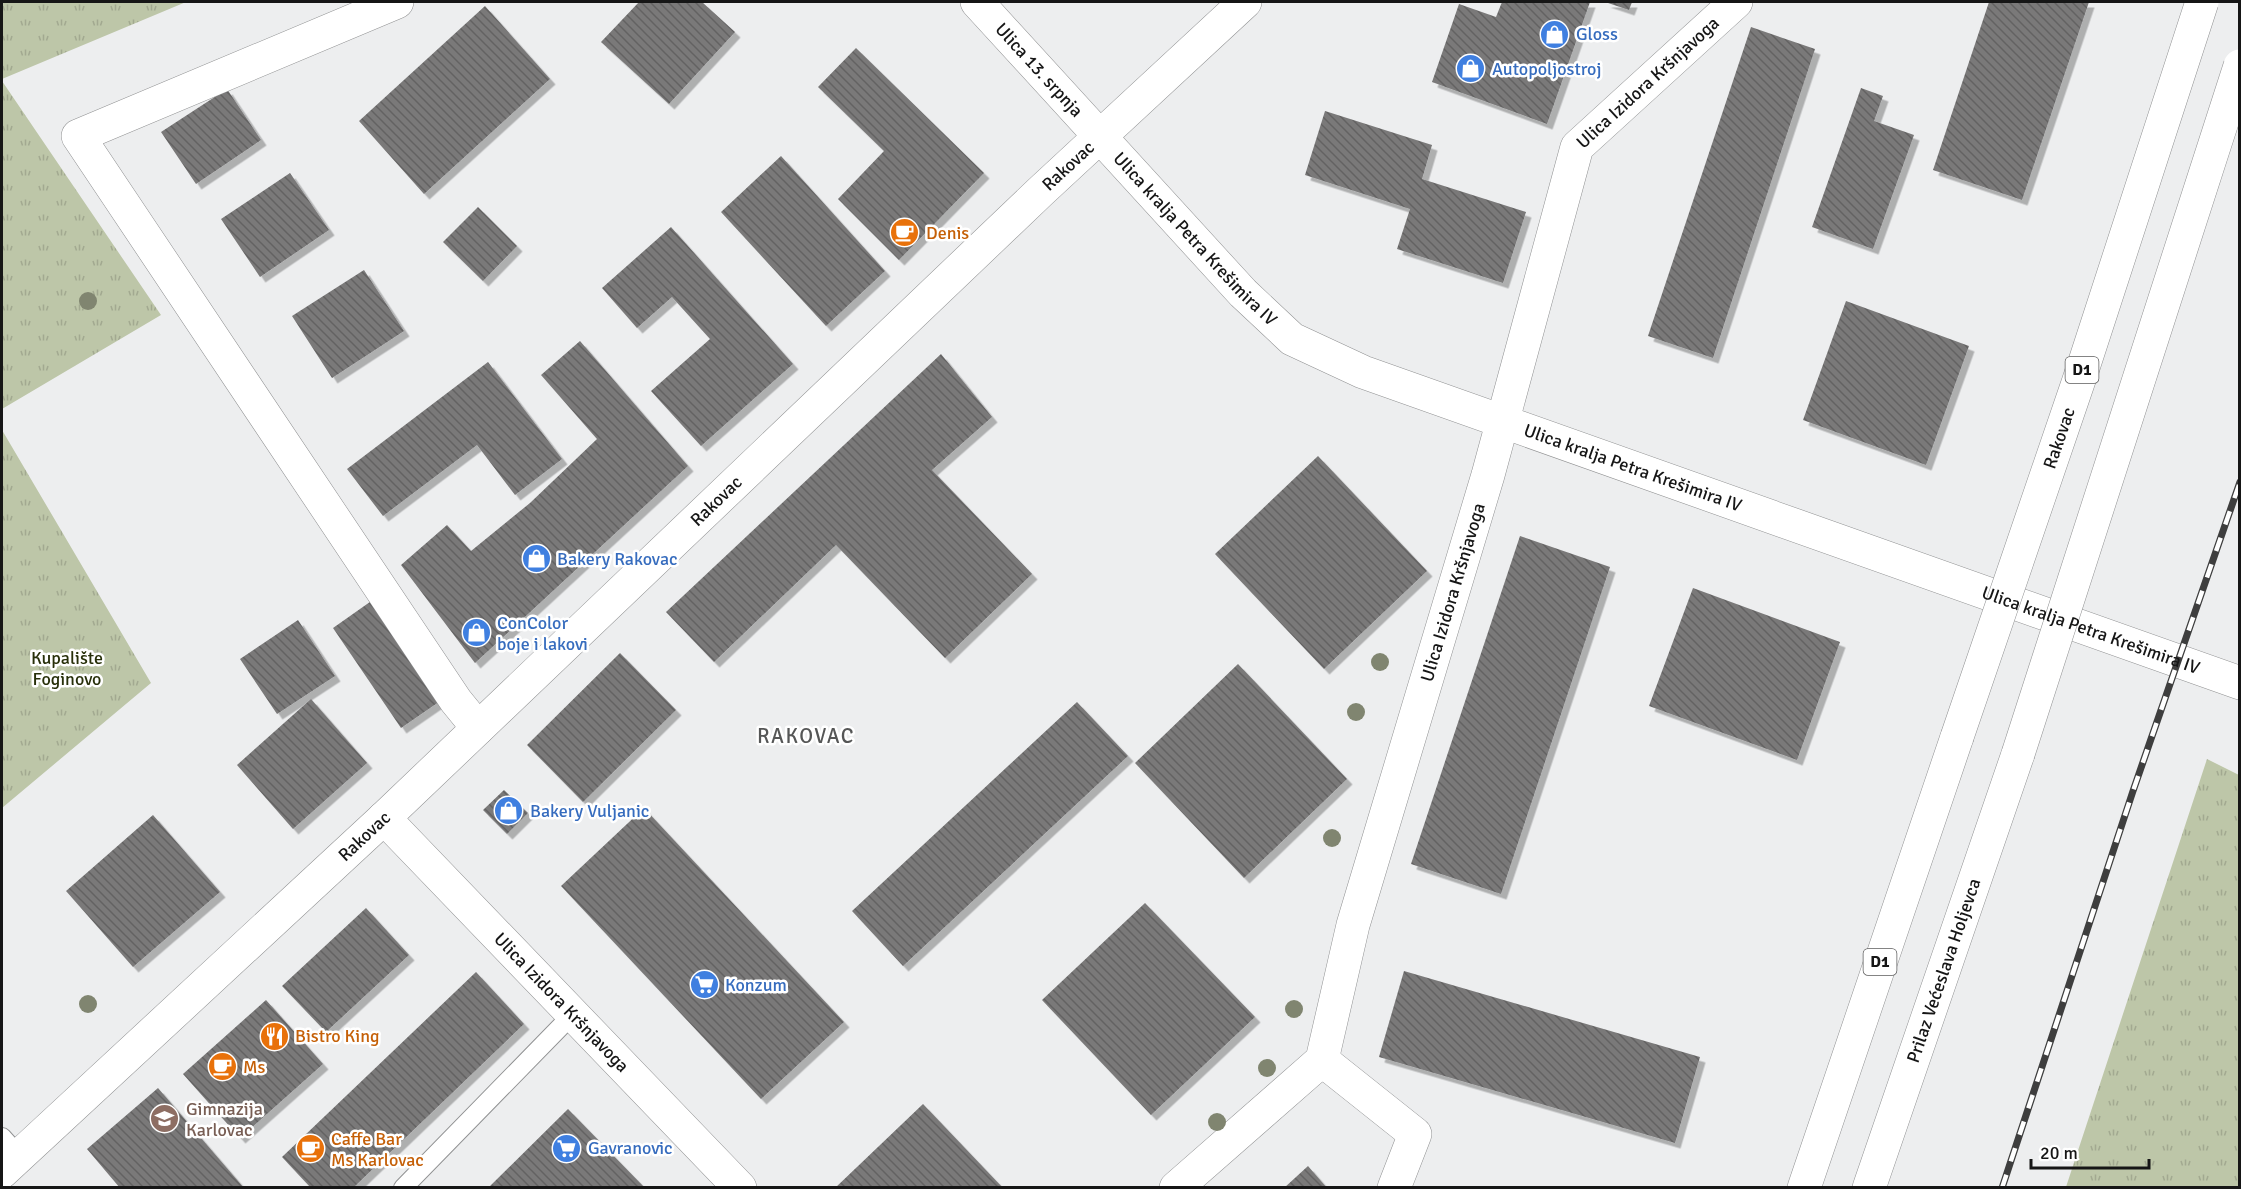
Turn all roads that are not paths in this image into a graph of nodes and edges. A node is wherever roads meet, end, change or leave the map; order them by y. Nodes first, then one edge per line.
1 (397, 2) edge
2 (977, 2) edge
3 (1245, 2) edge
4 (1736, 2) edge
5 (2202, 2) edge
6 (2240, 66) edge
7 (1101, 138) junction
8 (1503, 422) junction
9 (2240, 682) edge
10 (478, 728) junction
11 (384, 818) junction
12 (572, 1016) junction
13 (1322, 1060) junction
14 (7, 1155) edge
15 (403, 1188) edge
16 (740, 1188) edge
17 (1176, 1188) edge
18 (1394, 1188) edge
19 (1804, 1188) edge
20 (1869, 1188) edge

1 - 10 main road
2 - 7 main road, Ulica 13. srpnja
3 - 7 main road, Rakovac
4 - 8 main road, Ulica Izidora Kršnjavoga
5 - 19 main road, Rakovac / D1, bridge
6 - 20 main road, Prilaz Većeslava Holjevca, bridge
7 - 8 main road, Ulica kralja Petra Krešimira IV
7 - 10 main road, Rakovac
8 - 9 main road, Ulica kralja Petra Krešimira IV
8 - 13 main road, Ulica Izidora Kršnjavoga
10 - 11 main road, Rakovac
11 - 12 main road, Ulica Izidora Kršnjavoga
11 - 14 main road, Rakovac
12 - 15 lane
12 - 16 main road, Ulica Izidora Kršnjavoga
13 - 17 main road
13 - 18 main road

